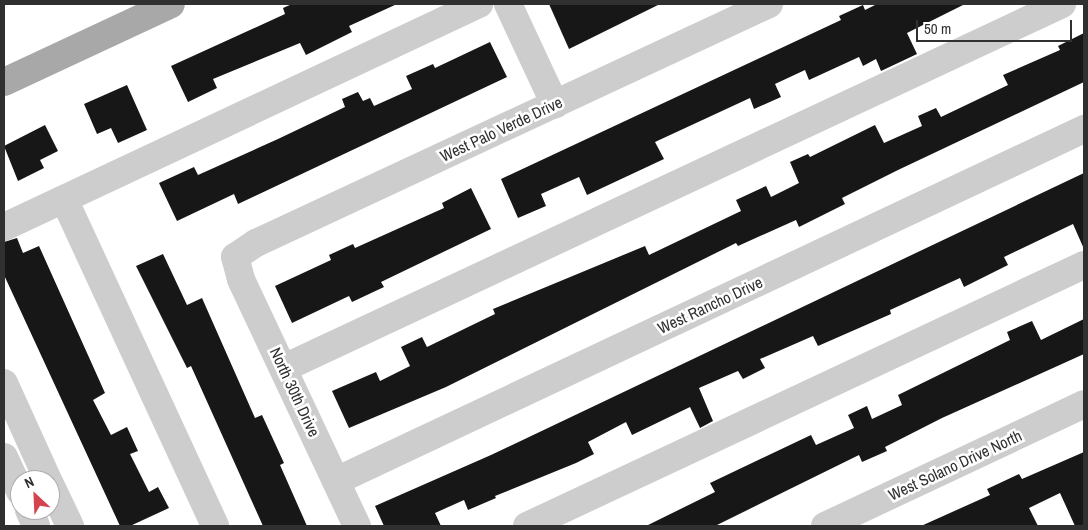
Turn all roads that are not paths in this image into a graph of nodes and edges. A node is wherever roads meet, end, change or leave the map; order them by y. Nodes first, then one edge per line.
1 (171, 4) edge
2 (479, 4) edge
3 (508, 4) edge
4 (769, 4) edge
5 (1062, 4) edge
6 (4, 82) edge
7 (555, 105) junction
8 (1084, 129) edge
9 (65, 200) junction
10 (4, 227) edge
11 (235, 257) joint
12 (1084, 266) edge
13 (284, 368) junction
14 (4, 383) edge
15 (1084, 404) edge
16 (4, 456) edge
17 (10, 470) edge
18 (43, 470) edge
19 (336, 481) junction
20 (60, 505) edge
21 (70, 526) edge
22 (215, 526) edge
23 (358, 526) edge
24 (527, 526) edge
25 (826, 526) edge

1 - 6 main road
2 - 9 street
3 - 7 street
4 - 7 street, West Palo Verde Drive
5 - 13 street
7 - 11 street, West Palo Verde Drive
8 - 19 street, West Rancho Drive
9 - 10 street
9 - 22 street
11 - 13 street, North 30th Drive
12 - 24 street
13 - 19 street, North 30th Drive
14 - 18 street
15 - 25 street, West Solano Drive North
16 - 17 street
19 - 23 street, North 30th Drive
20 - 21 street

